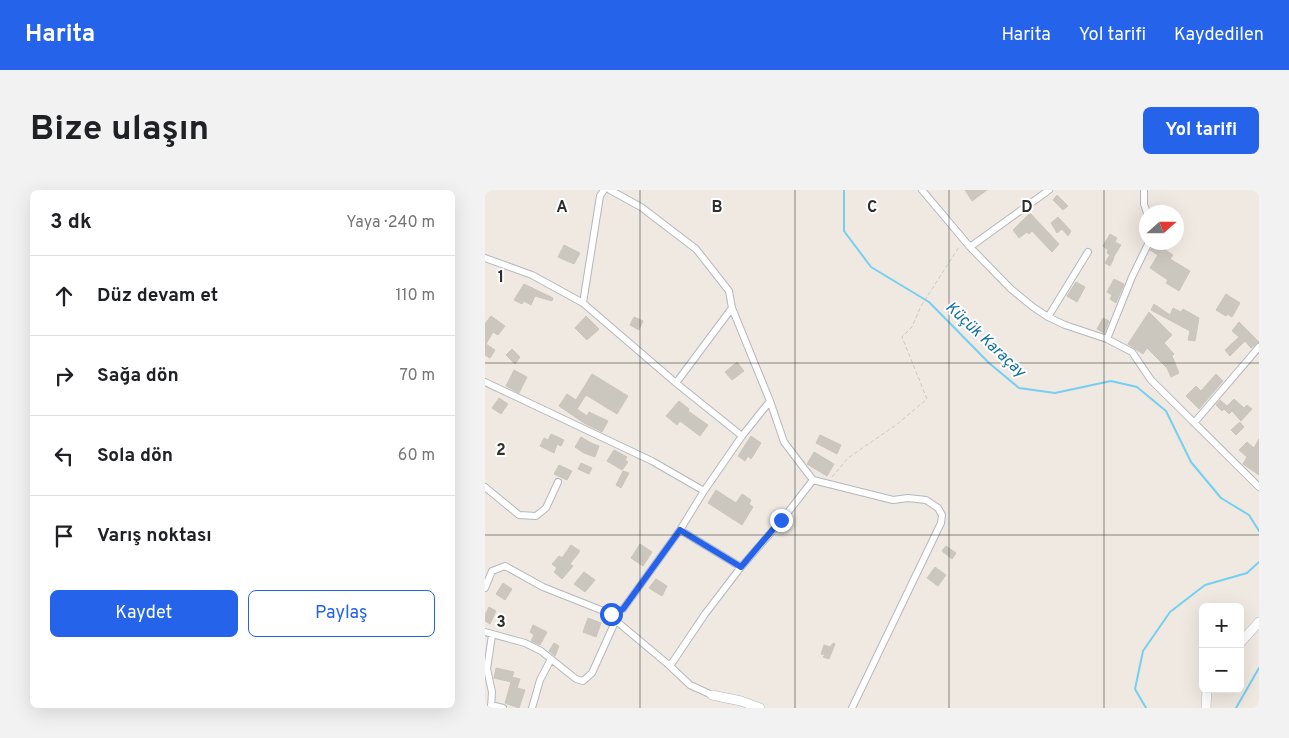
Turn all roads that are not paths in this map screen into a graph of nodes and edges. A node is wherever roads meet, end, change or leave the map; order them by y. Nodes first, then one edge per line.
1 (604, 190) edge
2 (610, 190) edge
3 (922, 190) edge
4 (1049, 190) edge
5 (1144, 190) edge
6 (1144, 205) edge
7 (969, 247) junction
8 (1145, 250) edge
9 (1088, 252) dead end
10 (485, 258) edge
11 (583, 303) junction
12 (732, 308) junction
13 (1048, 317) junction
14 (1107, 339) junction
15 (1259, 346) edge
16 (485, 382) edge
17 (676, 383) junction
18 (770, 401) junction
19 (1194, 422) junction
20 (742, 436) junction
21 (813, 480) junction
22 (558, 482) dead end
23 (1258, 483) edge
24 (485, 487) edge
25 (704, 492) junction
26 (680, 530) junction
27 (741, 567) junction
28 (487, 575) edge
29 (485, 588) edge
30 (611, 614) junction
31 (615, 622) junction
32 (1259, 622) edge
33 (485, 632) edge
34 (492, 635) junction
35 (1244, 638) edge
36 (551, 659) junction
37 (670, 666) junction
38 (1207, 693) edge
39 (712, 695) joint
40 (491, 707) edge
41 (503, 708) edge
42 (532, 708) edge
43 (760, 708) edge
44 (852, 708) edge
45 (1206, 708) edge

1 - 11 street
2 - 12 street
3 - 7 street
4 - 7 street
5 - 6 street
7 - 13 street
8 - 14 street
9 - 13 street
10 - 11 street
11 - 17 street
12 - 17 street
12 - 18 street
13 - 14 street
14 - 19 street
15 - 19 street
16 - 25 street
17 - 20 street
18 - 20 street
18 - 21 street
19 - 23 street
20 - 25 street
21 - 27 street
21 - 44 street
22 - 24 street
25 - 26 street
26 - 27 street
26 - 30 street
27 - 37 street
28 - 29 street
28 - 30 street
30 - 31 street
31 - 36 street
31 - 37 street
32 - 35 street
33 - 34 street
34 - 36 street
34 - 40 street
36 - 42 street
37 - 39 street
38 - 45 street
39 - 43 street
40 - 41 street

